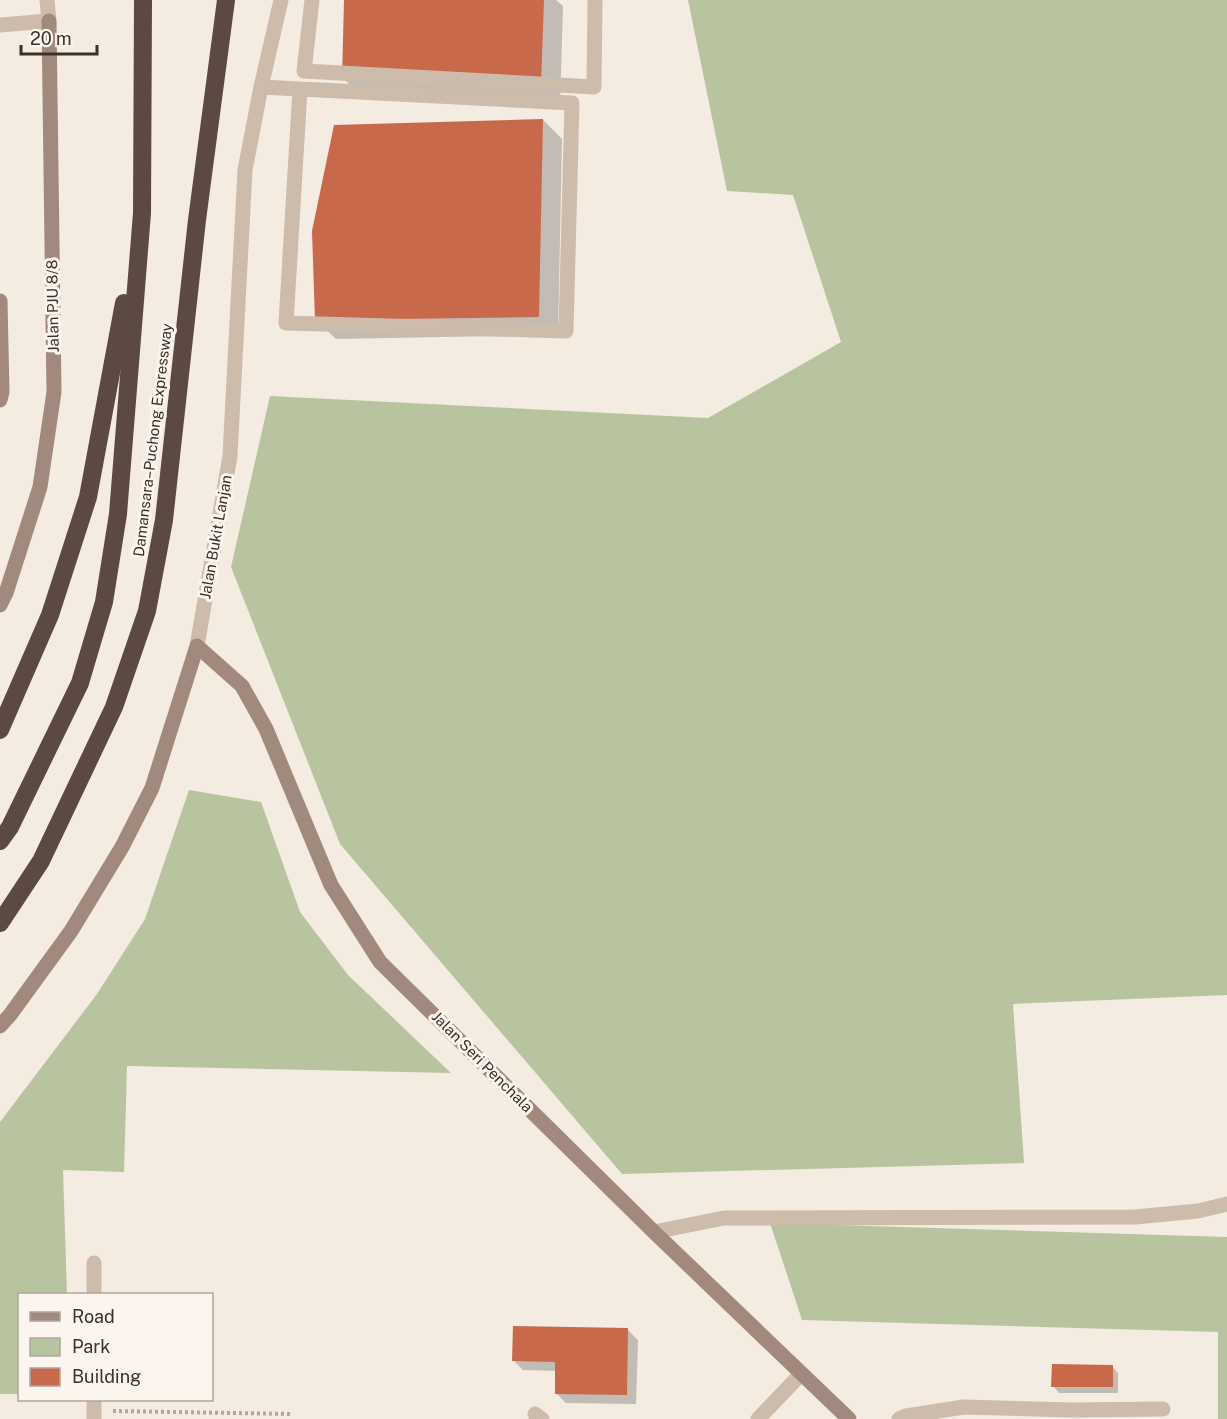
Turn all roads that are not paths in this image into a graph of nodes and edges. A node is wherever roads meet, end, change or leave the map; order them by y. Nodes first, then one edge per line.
1 (47, 0) edge
2 (143, 0) edge
3 (226, 0) edge
4 (281, 0) edge
5 (312, 0) edge
6 (595, 0) edge
7 (49, 21) junction
8 (0, 25) edge
9 (261, 87) junction
10 (300, 89) junction
11 (141, 213) junction
12 (0, 301) edge
13 (1, 394) edge
14 (0, 605) edge
15 (198, 646) junction
16 (0, 730) edge
17 (0, 841) edge
18 (0, 923) edge
19 (0, 1026) edge
20 (1227, 1204) edge
21 (654, 1232) junction
22 (94, 1263) dead end
23 (94, 1293) edge
24 (801, 1374) junction
25 (1163, 1409) dead end
26 (758, 1419) edge
27 (849, 1419) edge
28 (899, 1419) edge

1 - 7 street, Jalan PJU 8/8
2 - 11 highway, Damansara–Puchong Expressway
3 - 18 highway, Damansara–Puchong Expressway
4 - 9 street, Jalan Bukit Lanjan
5 - 6 street
7 - 8 street
7 - 14 street, Jalan PJU 8/8
9 - 10 street
9 - 15 street, Jalan Bukit Lanjan
10 - 10 street
11 - 16 highway
11 - 17 highway, Damansara–Puchong Expressway
12 - 13 street
15 - 19 street, Jalan Bukit Lanjan
15 - 21 street, Jalan Seri Penchala
20 - 21 street
21 - 24 street, Jalan Seri Penchala
22 - 23 street
24 - 26 street
24 - 27 street, Jalan Seri Penchala
25 - 28 street

